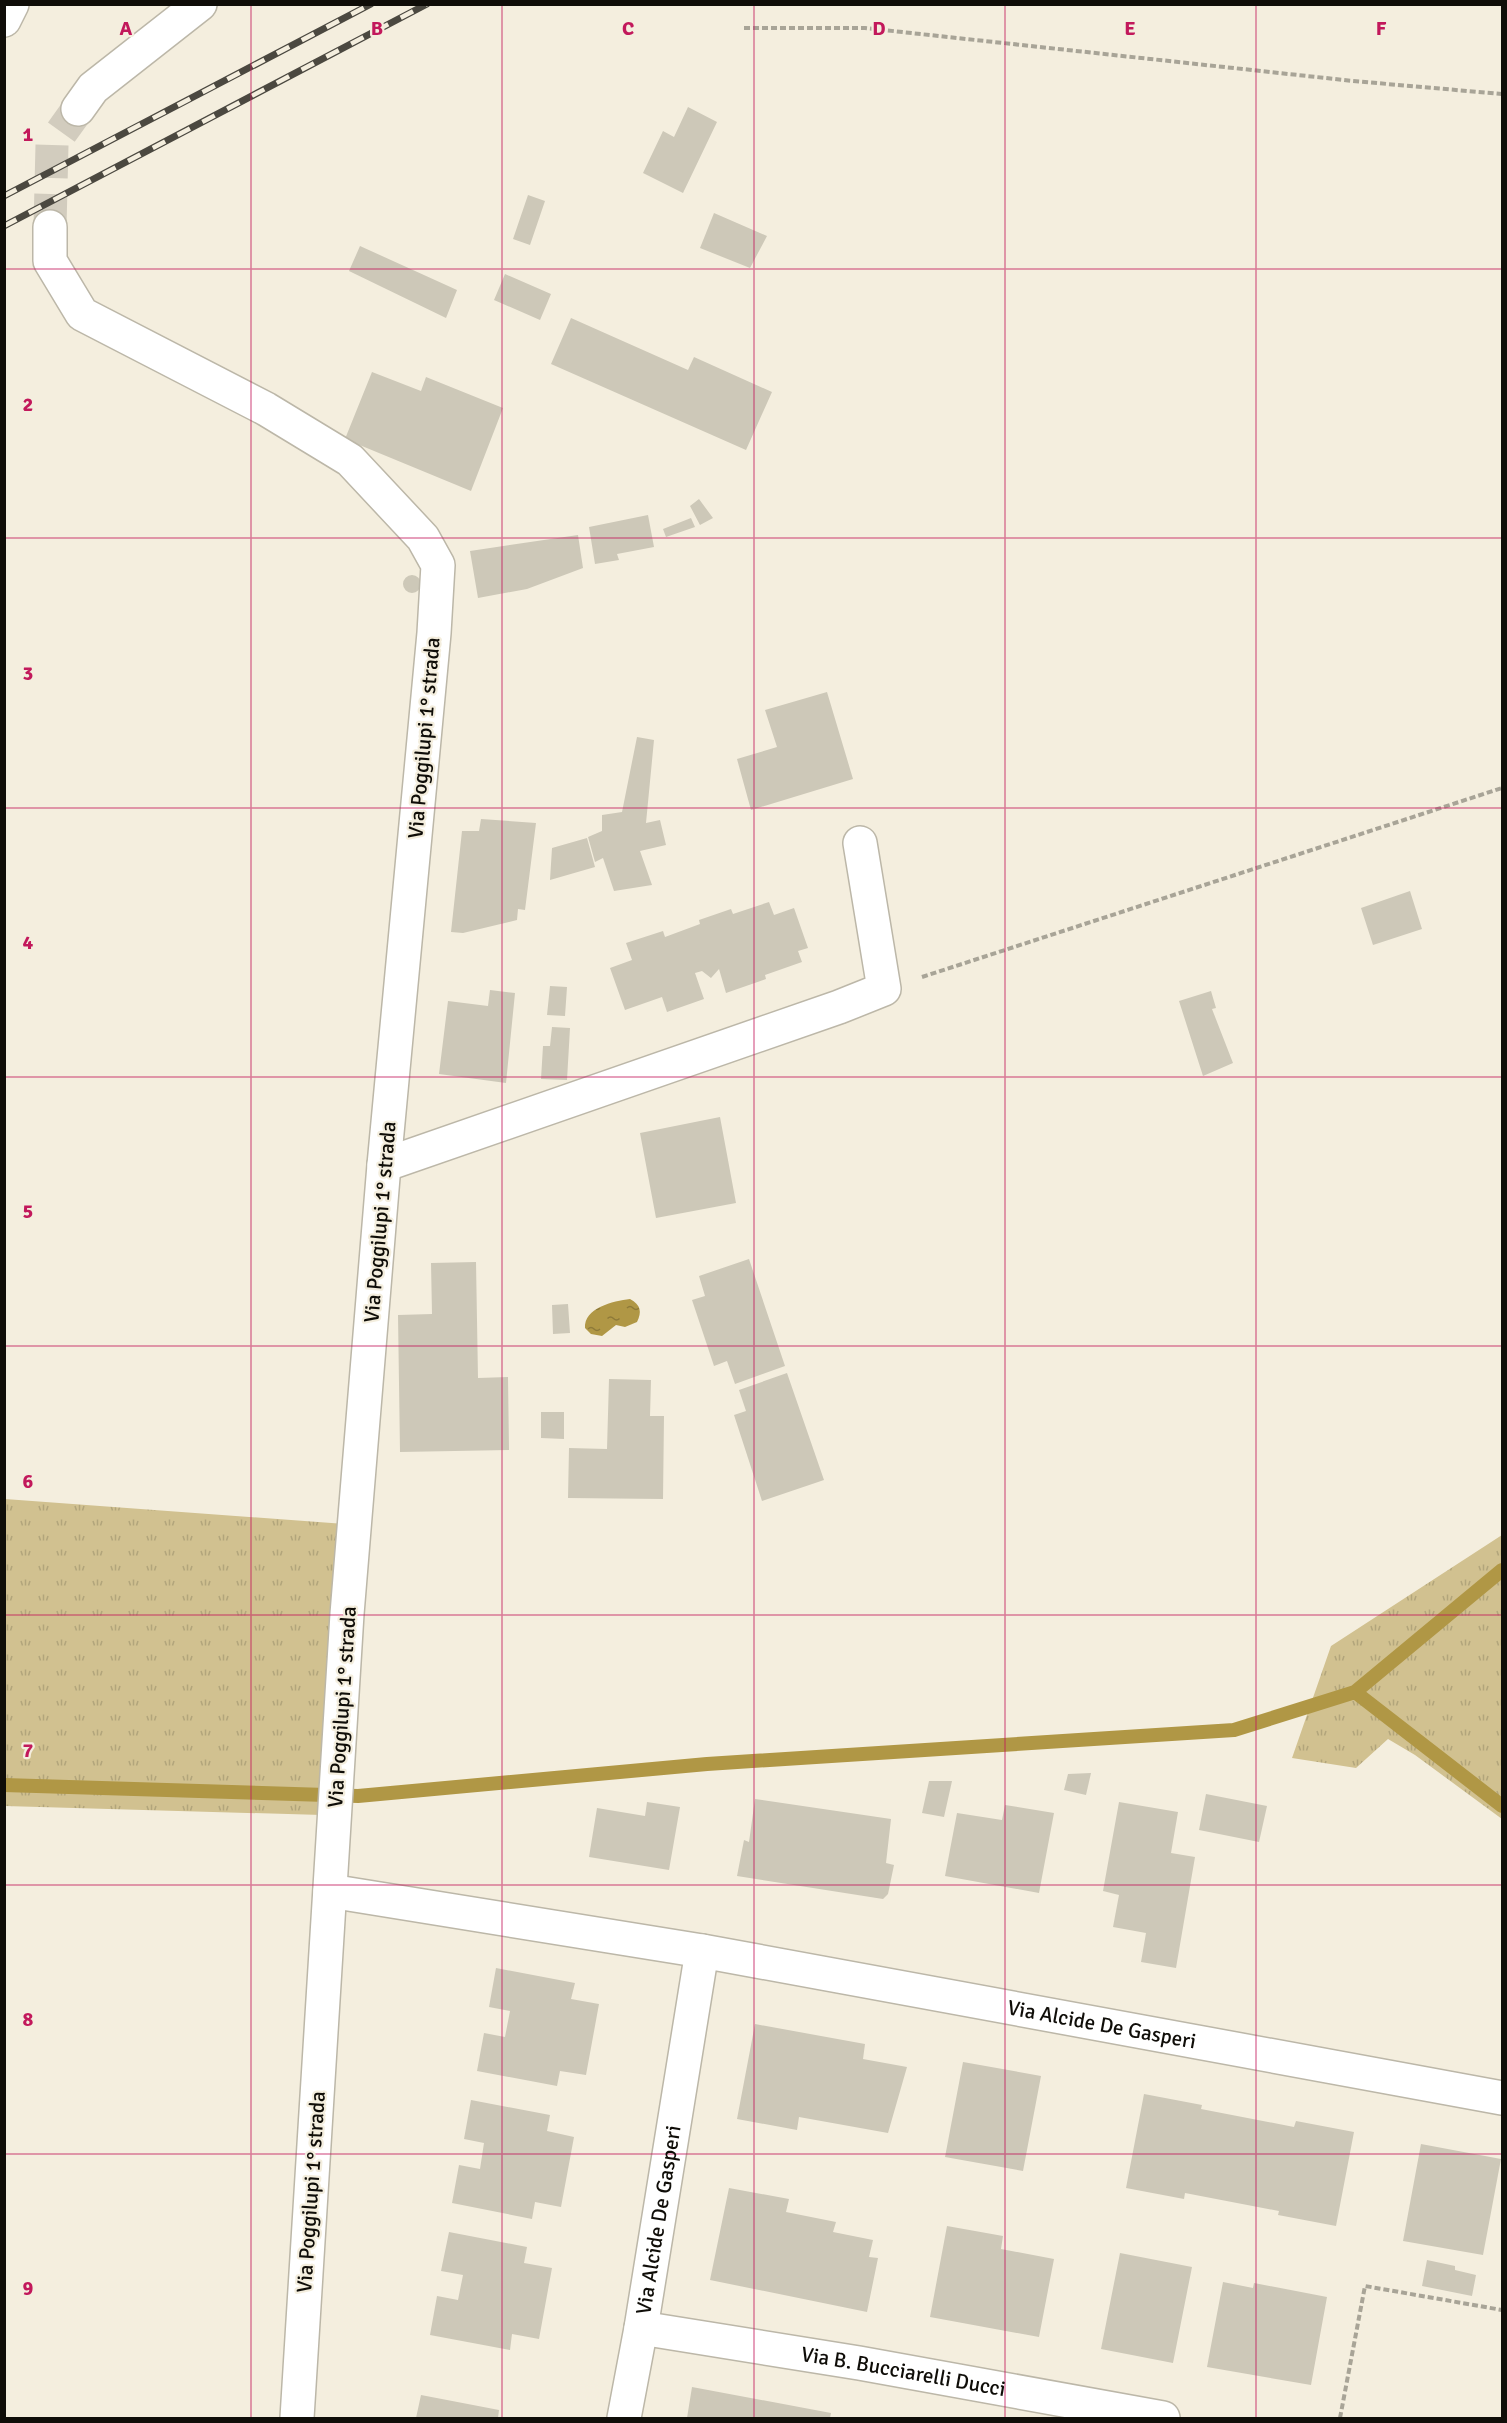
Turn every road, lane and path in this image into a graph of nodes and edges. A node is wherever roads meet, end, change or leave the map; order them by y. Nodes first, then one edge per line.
1 (12, 4) edge
2 (200, 4) edge
3 (4, 20) edge
4 (744, 28) dead end
5 (1503, 94) edge
6 (78, 109) tunnel mouth
7 (50, 227) tunnel mouth
8 (1503, 788) edge
9 (860, 843) dead end
10 (884, 989) junction
11 (384, 1165) junction
12 (330, 1891) junction
13 (702, 1951) junction
14 (1503, 2098) edge
15 (1503, 2310) edge
16 (641, 2328) junction
17 (297, 2418) edge
18 (624, 2418) edge
19 (1163, 2418) edge
20 (1340, 2418) edge

1 - 3 street
2 - 6 street
4 - 5 path
7 - 11 street, Via Poggilupi 1° strada
8 - 10 path
9 - 10 street
10 - 11 street
11 - 12 street, Via Poggilupi 1° strada
12 - 13 street, Via Alcide De Gasperi
12 - 17 street, Via Poggilupi 1° strada
13 - 14 street, Via Alcide De Gasperi
13 - 16 street, Via Alcide De Gasperi
15 - 20 path
16 - 18 street, Via Alcide De Gasperi
16 - 19 street, Via B. Bucciarelli Ducci

